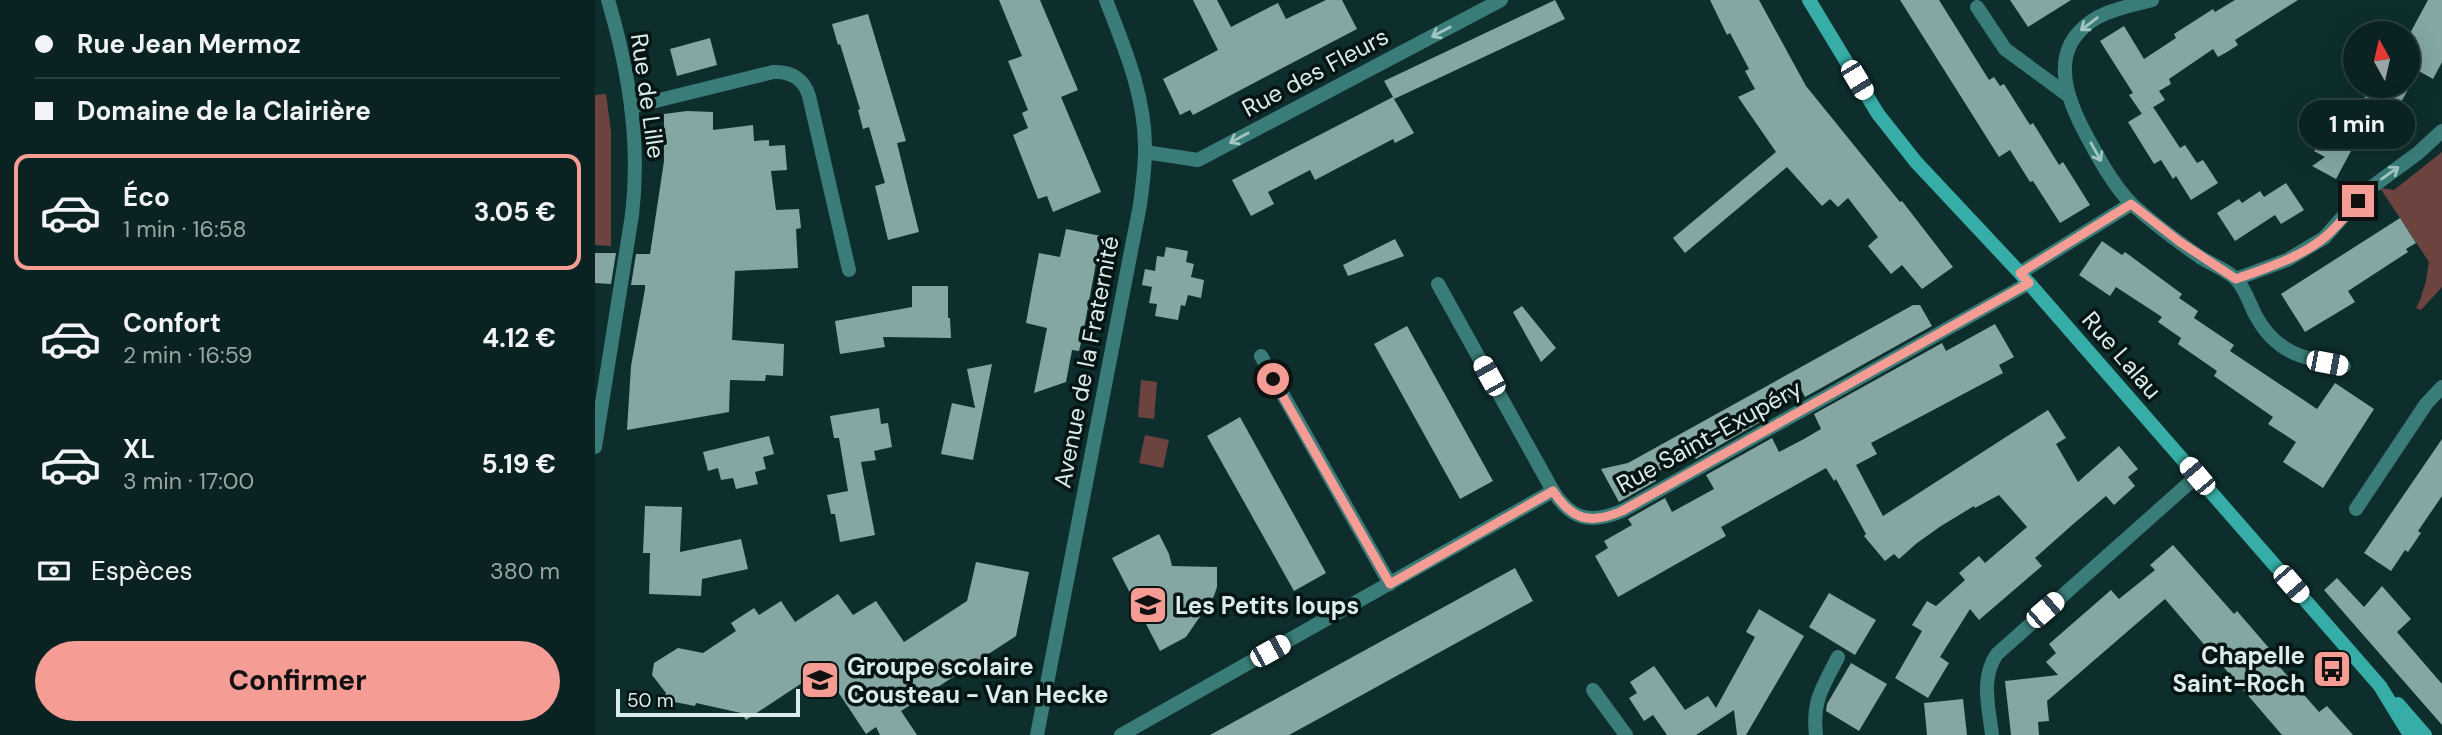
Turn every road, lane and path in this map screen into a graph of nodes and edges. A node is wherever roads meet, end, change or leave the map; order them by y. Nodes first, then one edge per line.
1 (608, 0) edge
2 (1106, 0) edge
3 (1501, 0) edge
4 (1809, 0) edge
5 (2152, 0) edge
6 (1977, 7) dead end
7 (2069, 96) junction
8 (631, 107) junction
9 (2442, 131) edge
10 (1145, 152) junction
11 (2131, 204) junction
12 (849, 270) dead end
13 (2025, 278) junction
14 (2236, 279) junction
15 (1438, 284) dead end
16 (1261, 356) dead end
17 (2344, 366) dead end
18 (2442, 387) edge
19 (595, 447) edge
20 (2197, 476) junction
21 (1553, 491) junction
22 (2356, 509) dead end
23 (1390, 584) junction
24 (1838, 657) dead end
25 (2379, 686) junction
26 (1593, 690) dead end
27 (1037, 735) edge
28 (1121, 735) edge
29 (1626, 735) edge
30 (1816, 735) edge
31 (1992, 735) edge
32 (2410, 735) edge
33 (2425, 735) edge

1 - 8 street, Rue de Lille
2 - 10 street, Avenue de la Fraternité
3 -> 10 street, Rue des Fleurs
4 - 13 main road, Rue Lalau
5 -> 7 street
6 - 7 street
7 -> 11 street
8 - 12 street
8 - 19 street, Rue de Lille
14 -> 9 street
10 - 27 street, Avenue de la Fraternité
11 - 13 street
11 - 14 street
13 - 20 main road, Rue Lalau
13 - 21 street, Rue Saint-Exupéry
14 - 17 street
15 - 21 street
16 - 23 street
18 - 22 street
20 - 25 main road, Rue Lalau
20 - 31 street
21 - 23 street
23 - 28 street
24 - 30 street
25 - 32 main road, Rue Lalau
25 - 33 main road
26 - 29 street

